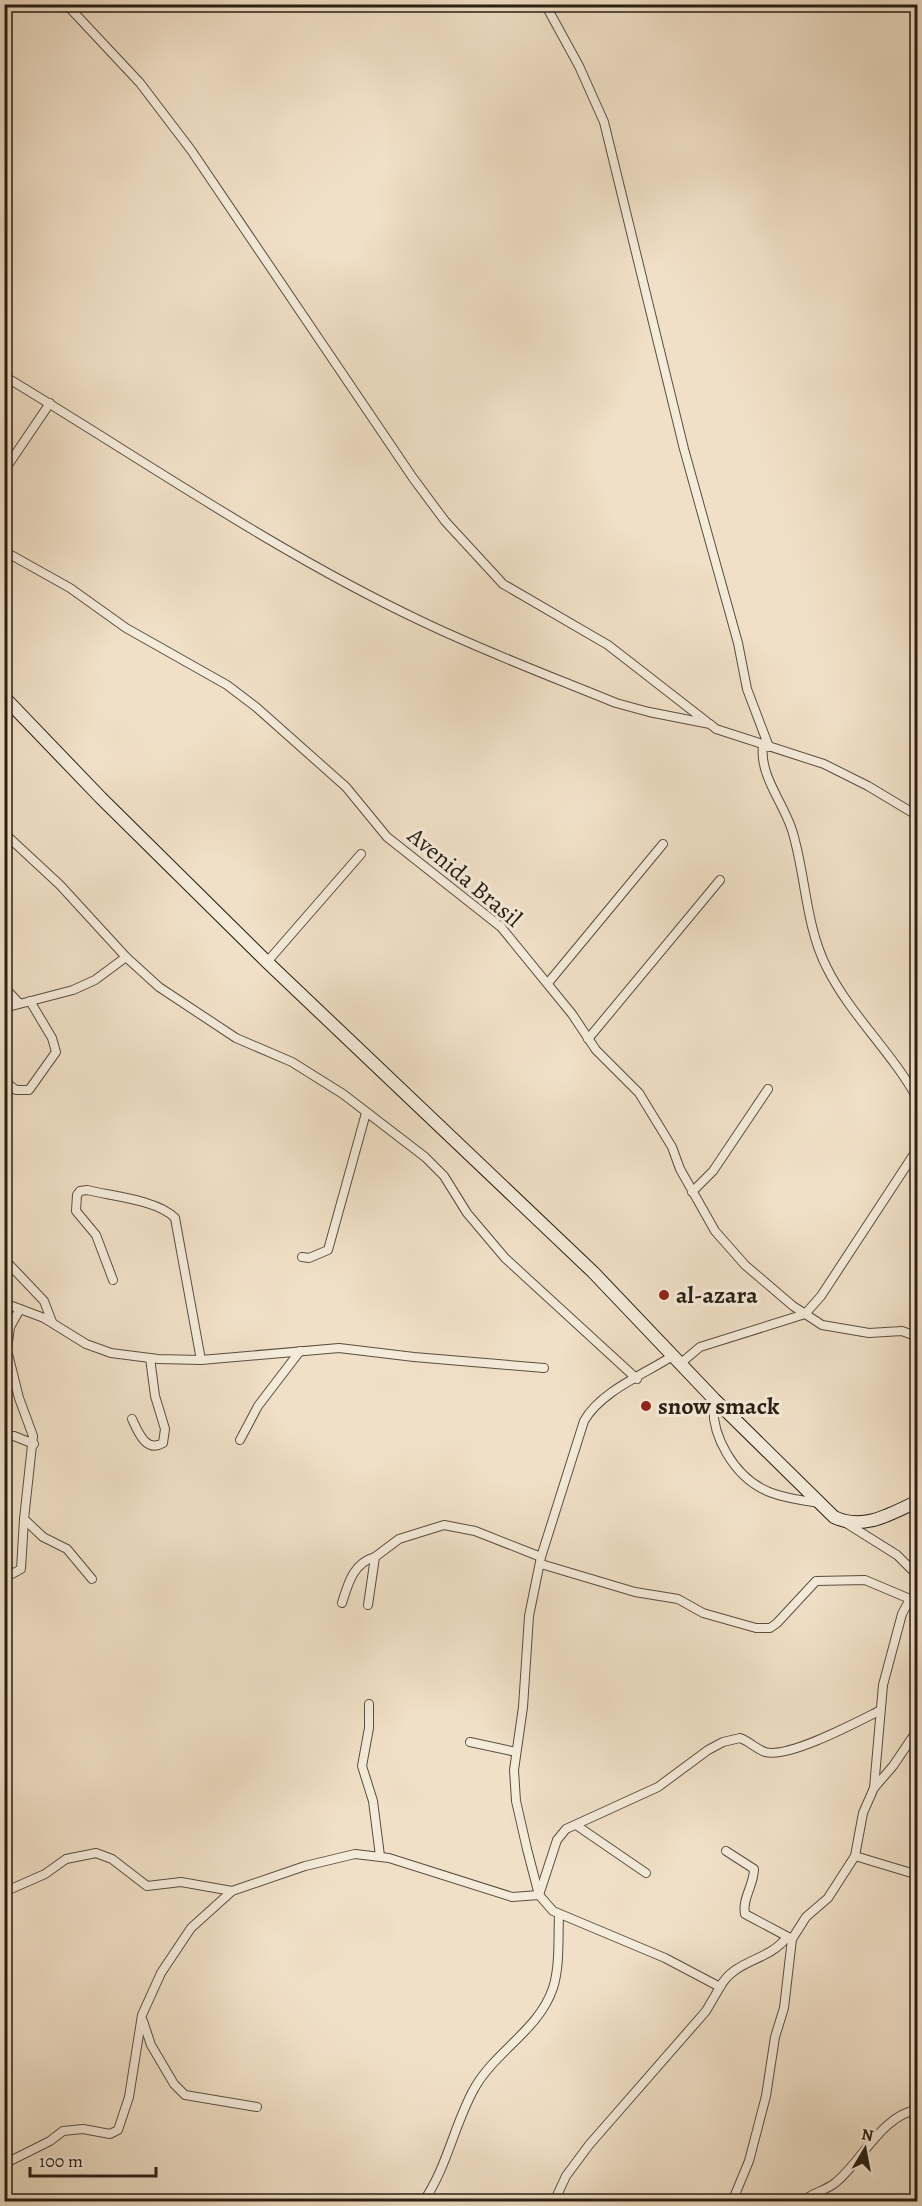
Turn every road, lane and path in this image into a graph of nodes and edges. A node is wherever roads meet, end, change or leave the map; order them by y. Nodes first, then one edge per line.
1 (66, 4) edge
2 (545, 4) edge
3 (4, 376) edge
4 (50, 403) junction
5 (4, 471) edge
6 (4, 551) edge
7 (4, 697) edge
8 (710, 724) junction
9 (766, 746) junction
10 (918, 816) edge
11 (4, 833) edge
12 (663, 844) dead end
13 (361, 854) dead end
14 (720, 880) dead end
15 (126, 957) junction
16 (267, 962) junction
17 (548, 983) junction
18 (4, 987) edge
19 (30, 1001) junction
20 (19, 1004) junction
21 (4, 1008) edge
22 (588, 1039) junction
23 (4, 1082) edge
24 (768, 1089) dead end
25 (918, 1100) edge
26 (366, 1113) junction
27 (918, 1148) edge
28 (692, 1192) junction
29 (302, 1257) dead end
30 (4, 1259) edge
31 (113, 1280) dead end
32 (4, 1303) edge
33 (20, 1309) junction
34 (805, 1314) junction
35 (52, 1322) junction
36 (918, 1337) edge
37 (300, 1351) junction
38 (150, 1358) junction
39 (678, 1359) junction
40 (201, 1360) junction
41 (544, 1368) dead end
42 (637, 1379) junction
43 (714, 1400) junction
44 (132, 1419) dead end
45 (4, 1437) edge
46 (240, 1440) dead end
47 (34, 1444) junction
48 (918, 1501) edge
49 (819, 1503) junction
50 (24, 1519) junction
51 (844, 1522) junction
52 (375, 1557) junction
53 (541, 1561) junction
54 (4, 1565) edge
55 (918, 1576) edge
56 (92, 1579) dead end
57 (914, 1597) edge
58 (342, 1603) dead end
59 (368, 1605) dead end
60 (369, 1704) dead end
61 (879, 1712) junction
62 (918, 1729) edge
63 (470, 1742) dead end
64 (516, 1752) junction
65 (874, 1788) junction
66 (576, 1825) junction
67 (726, 1851) dead end
68 (380, 1856) junction
69 (855, 1856) junction
70 (646, 1873) dead end
71 (918, 1875) edge
72 (232, 1891) junction
73 (4, 1892) edge
74 (539, 1895) junction
75 (559, 1915) junction
76 (790, 1938) junction
77 (720, 1987) junction
78 (142, 2015) junction
79 (257, 2107) dead end
80 (918, 2110) edge
81 (4, 2164) edge
82 (363, 2199) dead end
83 (380, 2202) edge
84 (423, 2202) edge
85 (554, 2202) edge
86 (732, 2202) edge
87 (802, 2202) edge

1 - 8 street
2 - 9 street
3 - 4 street
4 - 5 street
4 - 8 street
6 - 17 street, Avenida Brasil
7 - 16 main road
8 - 9 street
9 - 10 street
9 - 25 street
11 - 15 street
12 - 17 street
13 - 16 street
14 - 22 street
15 - 19 street
15 - 26 street
16 - 39 main road
17 - 22 street, Avenida Brasil
18 - 20 street
19 - 20 street
19 - 23 street
20 - 21 street
22 - 28 street, Avenida Brasil
24 - 28 street
26 - 29 street
26 - 42 street
27 - 34 street
28 - 34 street, Avenida Brasil
30 - 35 street
31 - 40 street
32 - 33 street
33 - 35 street
33 - 47 street
34 - 36 street, Avenida Brasil
34 - 39 street
35 - 38 street
37 - 40 street
37 - 41 street
37 - 46 street
38 - 40 street
38 - 44 street
39 - 42 street
39 - 43 main road
42 - 53 street
43 - 49 main road
43 - 49 street
45 - 47 street
47 - 50 street
48 - 51 main road
49 - 51 main road
50 - 54 street
50 - 56 street
51 - 55 street
52 - 53 street
52 - 58 street
52 - 59 street
53 - 57 street
53 - 64 street
57 - 61 street
60 - 68 street
61 - 65 street
61 - 66 street
62 - 65 street
63 - 64 street
64 - 74 street
65 - 69 street
66 - 70 street
66 - 74 street
67 - 76 street
68 - 72 street
68 - 74 street
69 - 71 street
69 - 76 street
72 - 73 street
72 - 78 street
74 - 75 street
75 - 77 street
75 - 84 street
76 - 77 street
76 - 86 street
77 - 85 street
78 - 79 street
78 - 81 street
80 - 87 street
82 - 83 street

